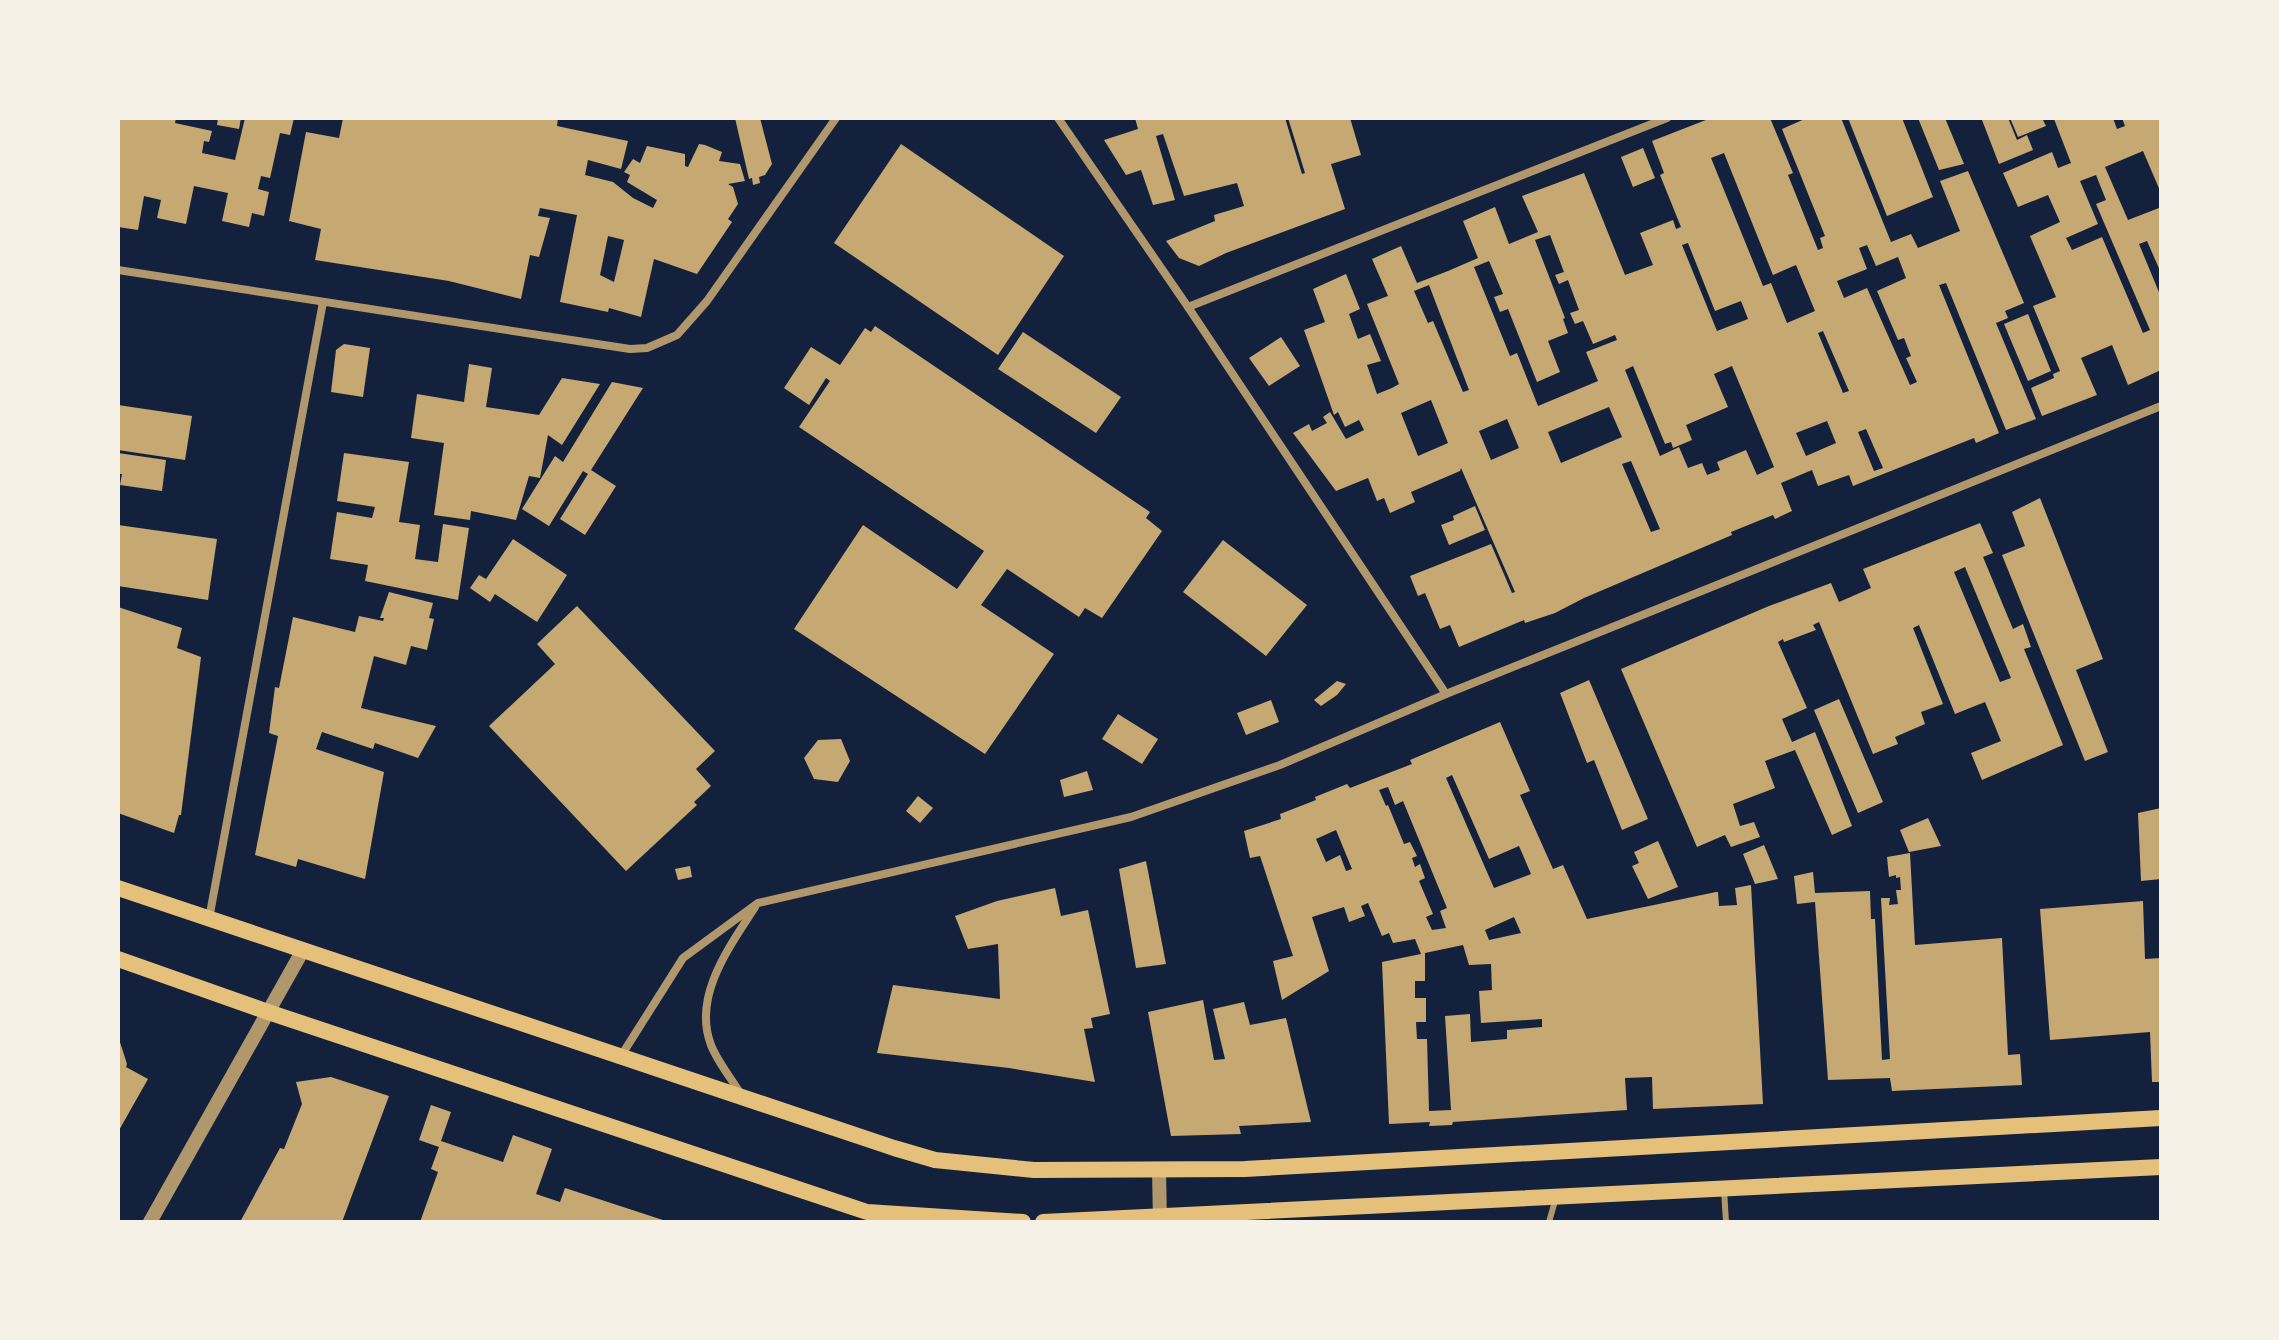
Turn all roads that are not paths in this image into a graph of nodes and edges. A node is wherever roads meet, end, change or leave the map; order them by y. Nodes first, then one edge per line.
1 (836, 118) edge
2 (1058, 118) edge
3 (1667, 118) edge
4 (118, 270) edge
5 (323, 302) junction
6 (1188, 307) junction
7 (2161, 406) edge
8 (1446, 694) junction
9 (118, 888) edge
10 (758, 903) junction
11 (209, 920) junction
12 (303, 950) junction
13 (118, 959) edge
14 (268, 1012) junction
15 (621, 1056) junction
16 (742, 1097) junction
17 (2161, 1118) edge
18 (2161, 1167) edge
19 (1159, 1170) junction
20 (1724, 1189) junction
21 (1556, 1197) junction
22 (867, 1212) junction
23 (1160, 1219) edge
24 (150, 1222) edge
25 (896, 1222) edge
26 (1023, 1222) edge
27 (1043, 1222) edge
28 (1549, 1222) edge
29 (1726, 1222) edge

1 - 5 street
2 - 6 street
3 - 6 street
4 - 5 street
5 - 11 street
6 - 8 street
7 - 8 street
8 - 10 street
9 - 11 main road
10 - 15 street
10 - 16 street
11 - 12 main road
12 - 14 street
12 - 15 main road
13 - 14 main road
14 - 22 main road
14 - 24 street
15 - 16 main road
16 - 19 main road
17 - 19 main road
18 - 20 main road
19 - 23 street
20 - 21 main road
20 - 29 lane
21 - 23 main road
21 - 28 lane
22 - 25 street
22 - 26 main road
23 - 27 main road

